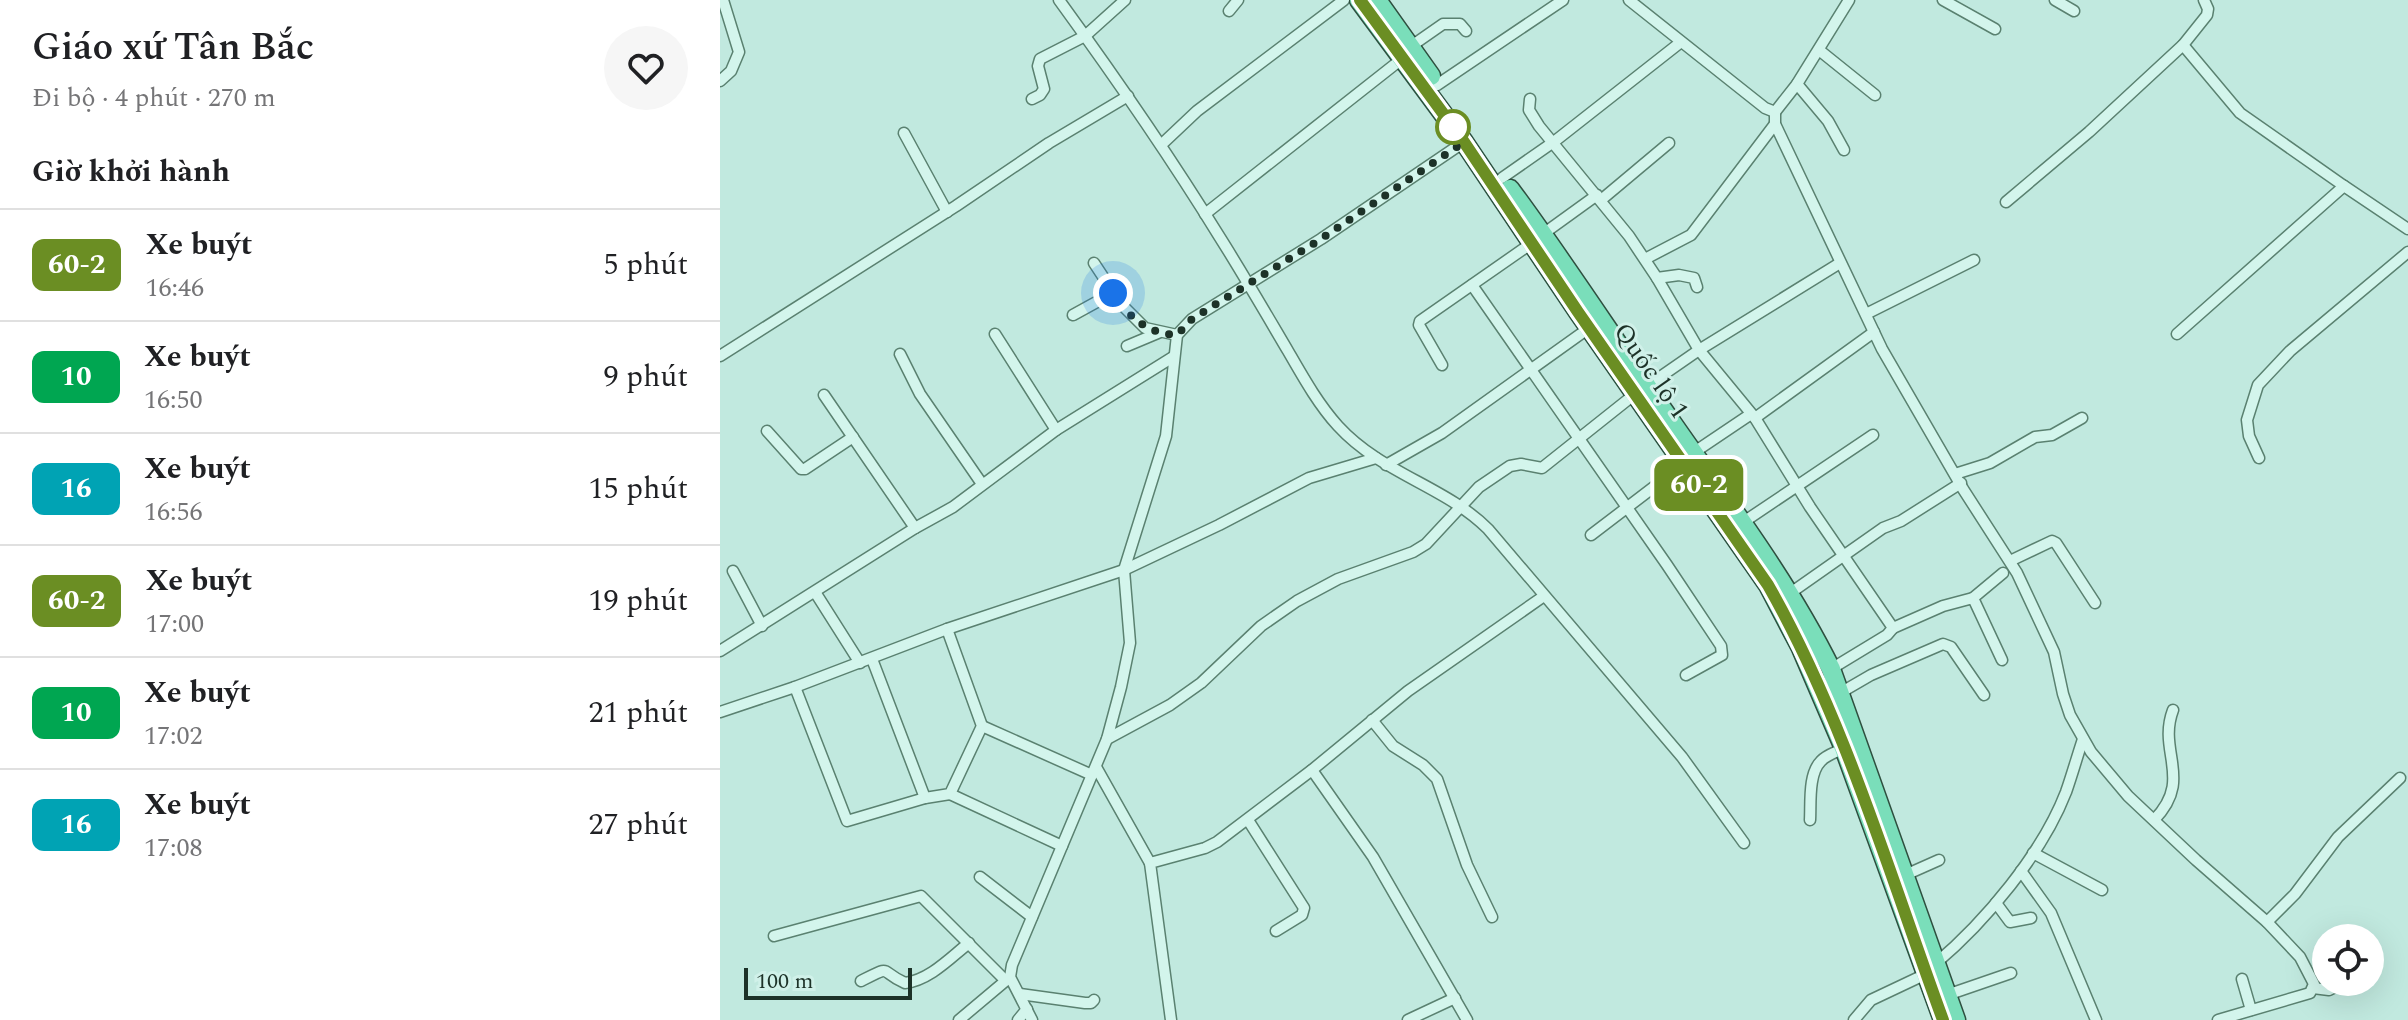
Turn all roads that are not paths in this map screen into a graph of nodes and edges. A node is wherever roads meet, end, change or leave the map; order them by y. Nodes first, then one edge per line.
1 (723, 0) edge
2 (1059, 0) edge
3 (1125, 0) edge
4 (1238, 0) edge
5 (1344, 0) edge
6 (1359, 0) edge
7 (1377, 0) edge
8 (1563, 0) edge
9 (1629, 0) edge
10 (1849, 0) edge
11 (1943, 0) edge
12 (2055, 0) edge
13 (2204, 0) edge
14 (1229, 11) dead end
15 (2074, 11) dead end
16 (1995, 29) dead end
17 (1466, 31) dead end
18 (1085, 36) junction
19 (1681, 42) junction
20 (2183, 45) junction
21 (1819, 50) junction
22 (1406, 53) junction
23 (720, 81) edge
24 (1797, 84) junction
25 (1437, 85) junction
26 (1875, 95) dead end
27 (1128, 96) junction
28 (1032, 99) dead end
29 (1530, 99) dead end
30 (1775, 112) junction
31 (1775, 124) junction
32 (904, 133) dead end
33 (1464, 142) junction
34 (1553, 143) junction
35 (1669, 143) dead end
36 (1161, 145) junction
37 (1844, 150) dead end
38 (1502, 178) junction
39 (2344, 186) junction
40 (1599, 198) junction
41 (2006, 202) dead end
42 (947, 212) junction
43 (1205, 214) junction
44 (2408, 229) edge
45 (1538, 239) junction
46 (2408, 252) edge
47 (1645, 259) junction
48 (1974, 260) dead end
49 (1094, 263) dead end
50 (1840, 263) junction
51 (1657, 278) junction
52 (1248, 283) junction
53 (1472, 285) junction
54 (1697, 287) dead end
55 (1113, 293) junction
56 (1866, 314) junction
57 (1073, 315) dead end
58 (1589, 328) junction
59 (1874, 332) junction
60 (1158, 333) junction
61 (995, 334) dead end
62 (2177, 334) dead end
63 (1177, 335) junction
64 (1127, 346) dead end
65 (1699, 350) junction
66 (900, 354) dead end
67 (720, 356) edge
68 (1173, 357) junction
69 (1442, 365) dead end
70 (1530, 371) junction
71 (1641, 390) junction
72 (824, 395) dead end
73 (1753, 416) junction
74 (2082, 418) dead end
75 (1056, 430) junction
76 (767, 431) dead end
77 (1873, 435) dead end
78 (853, 437) junction
79 (1577, 439) junction
80 (1376, 458) junction
81 (1688, 458) junction
82 (2259, 458) dead end
83 (1386, 465) junction
84 (1958, 479) junction
85 (982, 484) junction
86 (1797, 486) junction
87 (1460, 506) junction
88 (1627, 507) junction
89 (1742, 523) junction
90 (915, 528) junction
91 (1591, 535) dead end
92 (1845, 555) junction
93 (2010, 561) junction
94 (1124, 570) junction
95 (733, 571) dead end
96 (2003, 573) dead end
97 (815, 592) junction
98 (1789, 594) junction
99 (1544, 596) junction
100 (1973, 598) junction
101 (2095, 603) dead end
102 (762, 626) junction
103 (1893, 628) junction
104 (947, 629) junction
105 (720, 651) edge
106 (872, 659) junction
107 (2002, 660) dead end
108 (860, 663) junction
109 (1831, 669) junction
110 (1686, 675) dead end
111 (795, 687) junction
112 (1840, 693) junction
113 (1984, 695) dead end
114 (2173, 710) dead end
115 (720, 712) edge
116 (1372, 720) junction
117 (982, 726) junction
118 (1107, 739) junction
119 (2083, 739) junction
120 (1844, 748) junction
121 (1312, 770) junction
122 (1094, 771) junction
123 (2400, 778) dead end
124 (950, 794) junction
125 (925, 798) junction
126 (1248, 820) junction
127 (1810, 820) dead end
128 (2154, 820) junction
129 (1744, 843) dead end
130 (1062, 846) junction
131 (2033, 853) junction
132 (1939, 860) dead end
133 (1150, 863) junction
134 (2021, 871) junction
135 (1903, 876) junction
136 (980, 877) dead end
137 (2102, 890) dead end
138 (1996, 903) junction
139 (1032, 917) junction
140 (1492, 917) dead end
141 (2031, 918) dead end
142 (2267, 922) junction
143 (1276, 931) dead end
144 (774, 936) dead end
145 (969, 943) junction
146 (1930, 969) junction
147 (2011, 973) dead end
148 (1008, 979) junction
149 (2242, 979) dead end
150 (2312, 980) edge
151 (861, 981) dead end
152 (2312, 990) edge
153 (1020, 994) junction
154 (1947, 995) junction
155 (1455, 998) junction
156 (1094, 1000) dead end
157 (2251, 1010) junction
158 (1030, 1015) edge
159 (959, 1020) edge
160 (1018, 1020) edge
161 (1171, 1020) edge
162 (1408, 1020) edge
163 (1467, 1020) edge
164 (1854, 1020) edge
165 (1943, 1020) edge
166 (1956, 1020) edge
167 (2096, 1020) edge
168 (2218, 1020) edge

1 - 23 street
2 - 18 street
3 - 18 street
4 - 14 street
5 - 36 street
6 - 22 highway, Quốc lộ 1
7 - 22 highway, Quốc lộ 1
8 - 25 street
9 - 19 street
10 - 21 street
11 - 16 street
12 - 15 street
13 - 20 street
17 - 22 street
18 - 27 street
18 - 28 street
19 - 30 street
19 - 34 street
20 - 39 street
20 - 41 street
21 - 24 street
21 - 26 street
22 - 25 highway, Quốc lộ 1
22 - 33 highway, Quốc lộ 1
22 - 43 street
24 - 30 street
24 - 37 street
25 - 38 highway, Quốc lộ 1
27 - 36 street
27 - 42 street
29 - 34 street
30 - 31 street
31 - 47 street
31 - 50 street
32 - 42 street
33 - 45 highway, Quốc lộ 1
33 - 52 street
34 - 38 street
34 - 40 street
35 - 40 street
36 - 43 street
38 - 45 highway, Quốc lộ 1
39 - 44 street
39 - 62 street
40 - 45 street
40 - 47 street
42 - 67 street
43 - 52 street
45 - 53 street
45 - 58 highway, Quốc lộ 1
45 - 71 highway, Quốc lộ 1
46 - 82 street
47 - 51 street
48 - 56 street
49 - 55 street
50 - 56 street
50 - 65 street
51 - 54 street
51 - 65 street
52 - 63 street
52 - 80 street
53 - 69 street
53 - 70 street
55 - 57 street
55 - 60 street
56 - 59 street
58 - 70 street
58 - 71 highway, Quốc lộ 1
59 - 73 street
59 - 84 street
60 - 63 street
60 - 64 street
61 - 75 street
63 - 68 street
65 - 71 street
65 - 73 street
66 - 85 street
68 - 75 street
68 - 94 street
70 - 79 street
70 - 83 street
71 - 79 street
71 - 81 highway, Quốc lộ 1
72 - 78 street
73 - 81 street
73 - 86 street
74 - 84 street
75 - 85 street
76 - 78 street
77 - 86 street
78 - 90 street
79 - 87 street
79 - 88 street
80 - 83 street
80 - 94 street
81 - 88 street
81 - 89 highway, Quốc lộ 1
81 - 120 highway, Quốc lộ 1
83 - 87 street
84 - 92 street
84 - 93 street
85 - 90 street
86 - 89 street
86 - 92 street
87 - 99 street
87 - 118 street
88 - 91 street
88 - 110 street
89 - 98 highway, Quốc lộ 1
90 - 97 street
92 - 98 street
92 - 103 street
93 - 101 street
93 - 119 street
94 - 104 street
94 - 118 street
95 - 102 street
96 - 100 street
97 - 102 street
97 - 108 street
98 - 109 highway, Quốc lộ 1
99 - 116 street
99 - 129 street
100 - 103 street
100 - 107 street
102 - 105 street
103 - 109 street
104 - 106 street
104 - 117 street
106 - 108 street
106 - 125 street
108 - 111 street
109 - 112 highway, Quốc lộ 1
111 - 115 street
111 - 125 street
112 - 113 street
112 - 135 highway, Quốc lộ 1
114 - 128 street
116 - 121 street
116 - 140 street
117 - 122 street
117 - 124 street
118 - 122 street
119 - 128 street
119 - 131 street
120 - 127 street
120 - 146 highway, Quốc lộ 1
121 - 126 street
121 - 155 street
122 - 130 street
122 - 133 street
123 - 142 street
124 - 125 street
124 - 130 street
126 - 133 street
126 - 143 street
128 - 142 street
130 - 139 street
131 - 134 street
131 - 137 street
132 - 135 street
133 - 161 street
134 - 138 street
134 - 167 street
135 - 146 highway, Quốc lộ 1
136 - 139 street
138 - 141 street
138 - 146 street
139 - 148 street
142 - 150 street
144 - 145 street
145 - 148 street
145 - 151 street
146 - 154 highway, Quốc lộ 1
146 - 164 street
146 - 165 highway, Quốc lộ 1
147 - 154 street
148 - 153 street
148 - 159 street
149 - 157 street
152 - 157 street
153 - 156 street
153 - 158 street
154 - 166 highway, Quốc lộ 1
155 - 162 street
155 - 163 street
157 - 168 street
158 - 160 street

